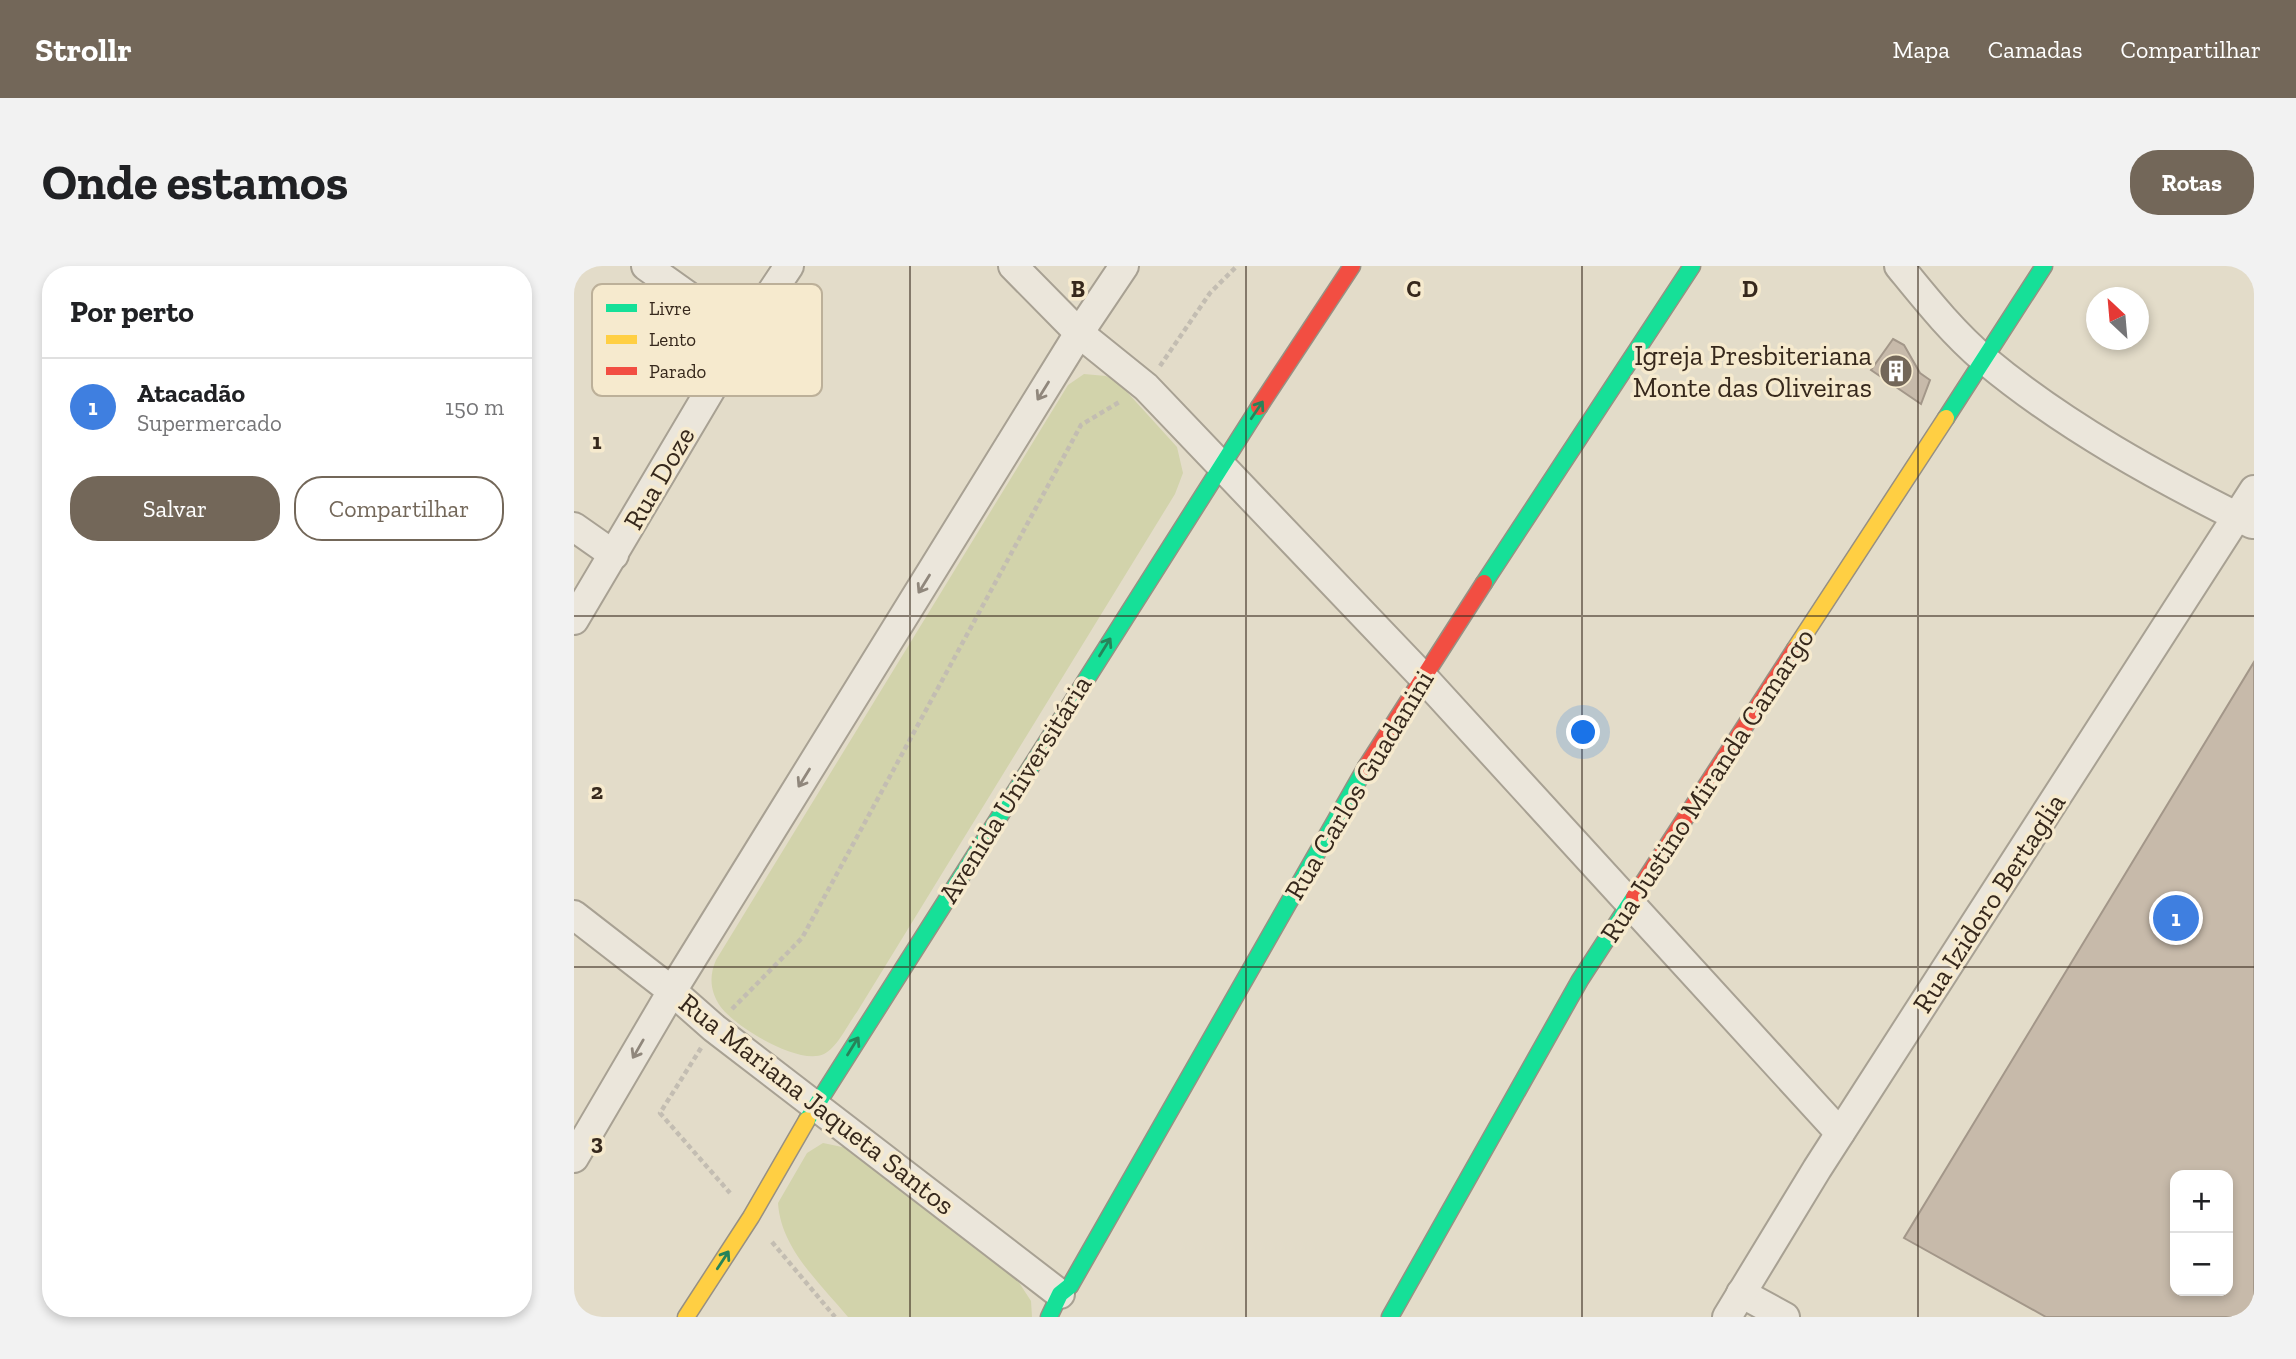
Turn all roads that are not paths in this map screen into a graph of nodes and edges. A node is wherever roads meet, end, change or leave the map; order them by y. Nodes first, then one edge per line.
1 (646, 266) edge
2 (789, 266) edge
3 (1013, 266) edge
4 (1352, 266) edge
5 (1692, 266) edge
6 (1899, 266) edge
7 (2044, 266) edge
8 (1117, 270) edge
9 (671, 284) edge
10 (777, 284) edge
11 (1079, 333) junction
12 (1985, 360) junction
13 (707, 396) edge
14 (1219, 467) junction
15 (2254, 489) edge
16 (2245, 521) edge
17 (574, 527) edge
18 (614, 555) junction
19 (574, 620) edge
20 (1423, 677) junction
21 (1629, 905) junction
22 (574, 915) edge
23 (672, 990) junction
24 (816, 1104) junction
25 (1840, 1133) junction
26 (574, 1158) edge
27 (1741, 1293) junction
28 (1055, 1306) edge
29 (686, 1317) edge
30 (1390, 1317) edge
31 (1727, 1317) edge
32 (1786, 1317) edge

1 - 9 street
2 - 10 street, Rua Doze
3 - 11 street
14 -> 4 street, Avenida Universitária
5 - 20 street, Rua Carlos Guadanini
6 - 12 street
7 - 12 street, Rua Justino Miranda Camargo
8 - 11 street
11 - 14 street
11 -> 23 street
12 - 16 street
12 - 21 street, Rua Justino Miranda Camargo
13 - 18 street, Rua Doze
14 - 20 street
24 -> 14 street, Avenida Universitária
15 - 16 street, Rua Izidoro Bertaglia
16 - 25 street, Rua Izidoro Bertaglia
17 - 18 street
18 - 19 street, Rua Doze
20 - 21 street
20 - 28 street, Rua Carlos Guadanini
21 - 25 street
21 - 30 street, Rua Justino Miranda Camargo
22 - 23 street, Rua Mariana Jaqueta Santos
23 - 24 street, Rua Mariana Jaqueta Santos
23 -> 26 street
24 - 28 street, Rua Mariana Jaqueta Santos
29 -> 24 street, Avenida Universitária
25 - 27 street, Rua Izidoro Bertaglia
27 - 31 street, Rua Izidoro Bertaglia
27 - 32 street

